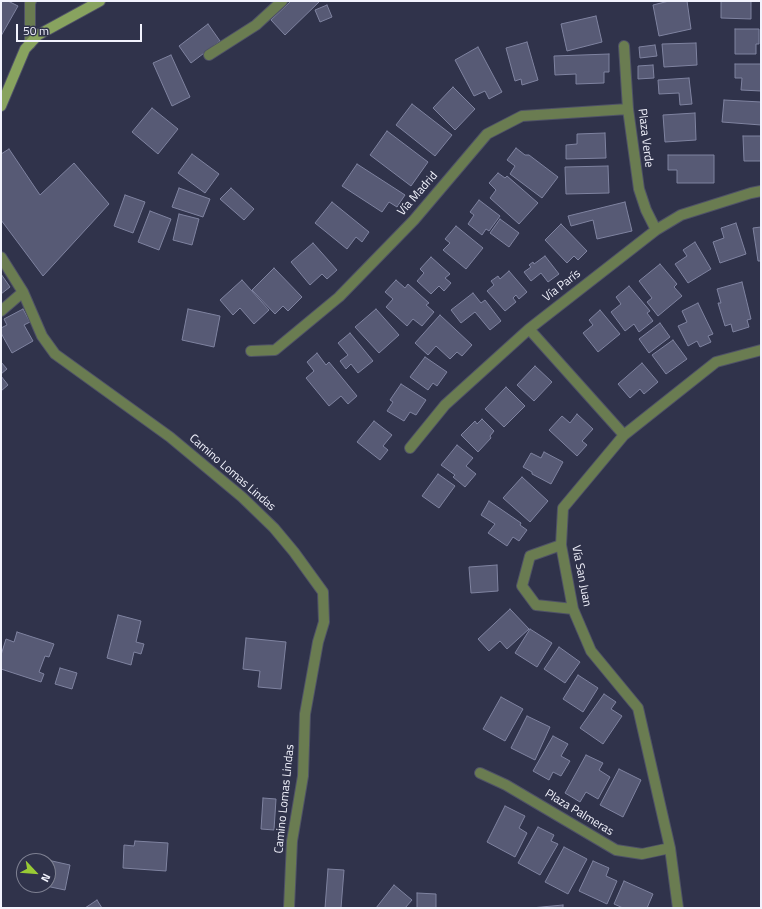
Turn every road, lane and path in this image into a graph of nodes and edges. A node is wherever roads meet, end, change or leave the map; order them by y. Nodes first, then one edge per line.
1 (32, 1) edge
2 (100, 1) edge
3 (282, 1) edge
4 (30, 44) junction
5 (624, 46) dead end
6 (210, 55) dead end
7 (1, 106) edge
8 (628, 109) junction
9 (761, 191) edge
10 (656, 230) junction
11 (1, 257) edge
12 (23, 292) junction
13 (1, 311) edge
14 (529, 329) junction
15 (761, 350) edge
16 (251, 351) dead end
17 (624, 435) junction
18 (410, 448) dead end
19 (561, 545) junction
20 (573, 609) junction
21 (480, 773) dead end
22 (670, 848) junction
23 (289, 908) edge
24 (678, 908) edge

1 - 4 street
2 - 4 main road
3 - 6 street
4 - 7 main road
5 - 8 street, Plaza Verde
8 - 10 street, Plaza Verde
8 - 16 street, Vía Madrid
9 - 10 street, Vía París
10 - 14 street, Vía París
11 - 12 street, Camino Lomas Lindas
12 - 13 street
12 - 23 street, Camino Lomas Lindas
14 - 17 street
14 - 18 street, Vía París
15 - 17 street, Vía San Juan
17 - 19 street, Vía San Juan
19 - 20 street, Vía San Juan
19 - 20 street
20 - 22 street, Vía San Juan
21 - 22 street, Plaza Palmeras
22 - 24 street, Vía San Juan

